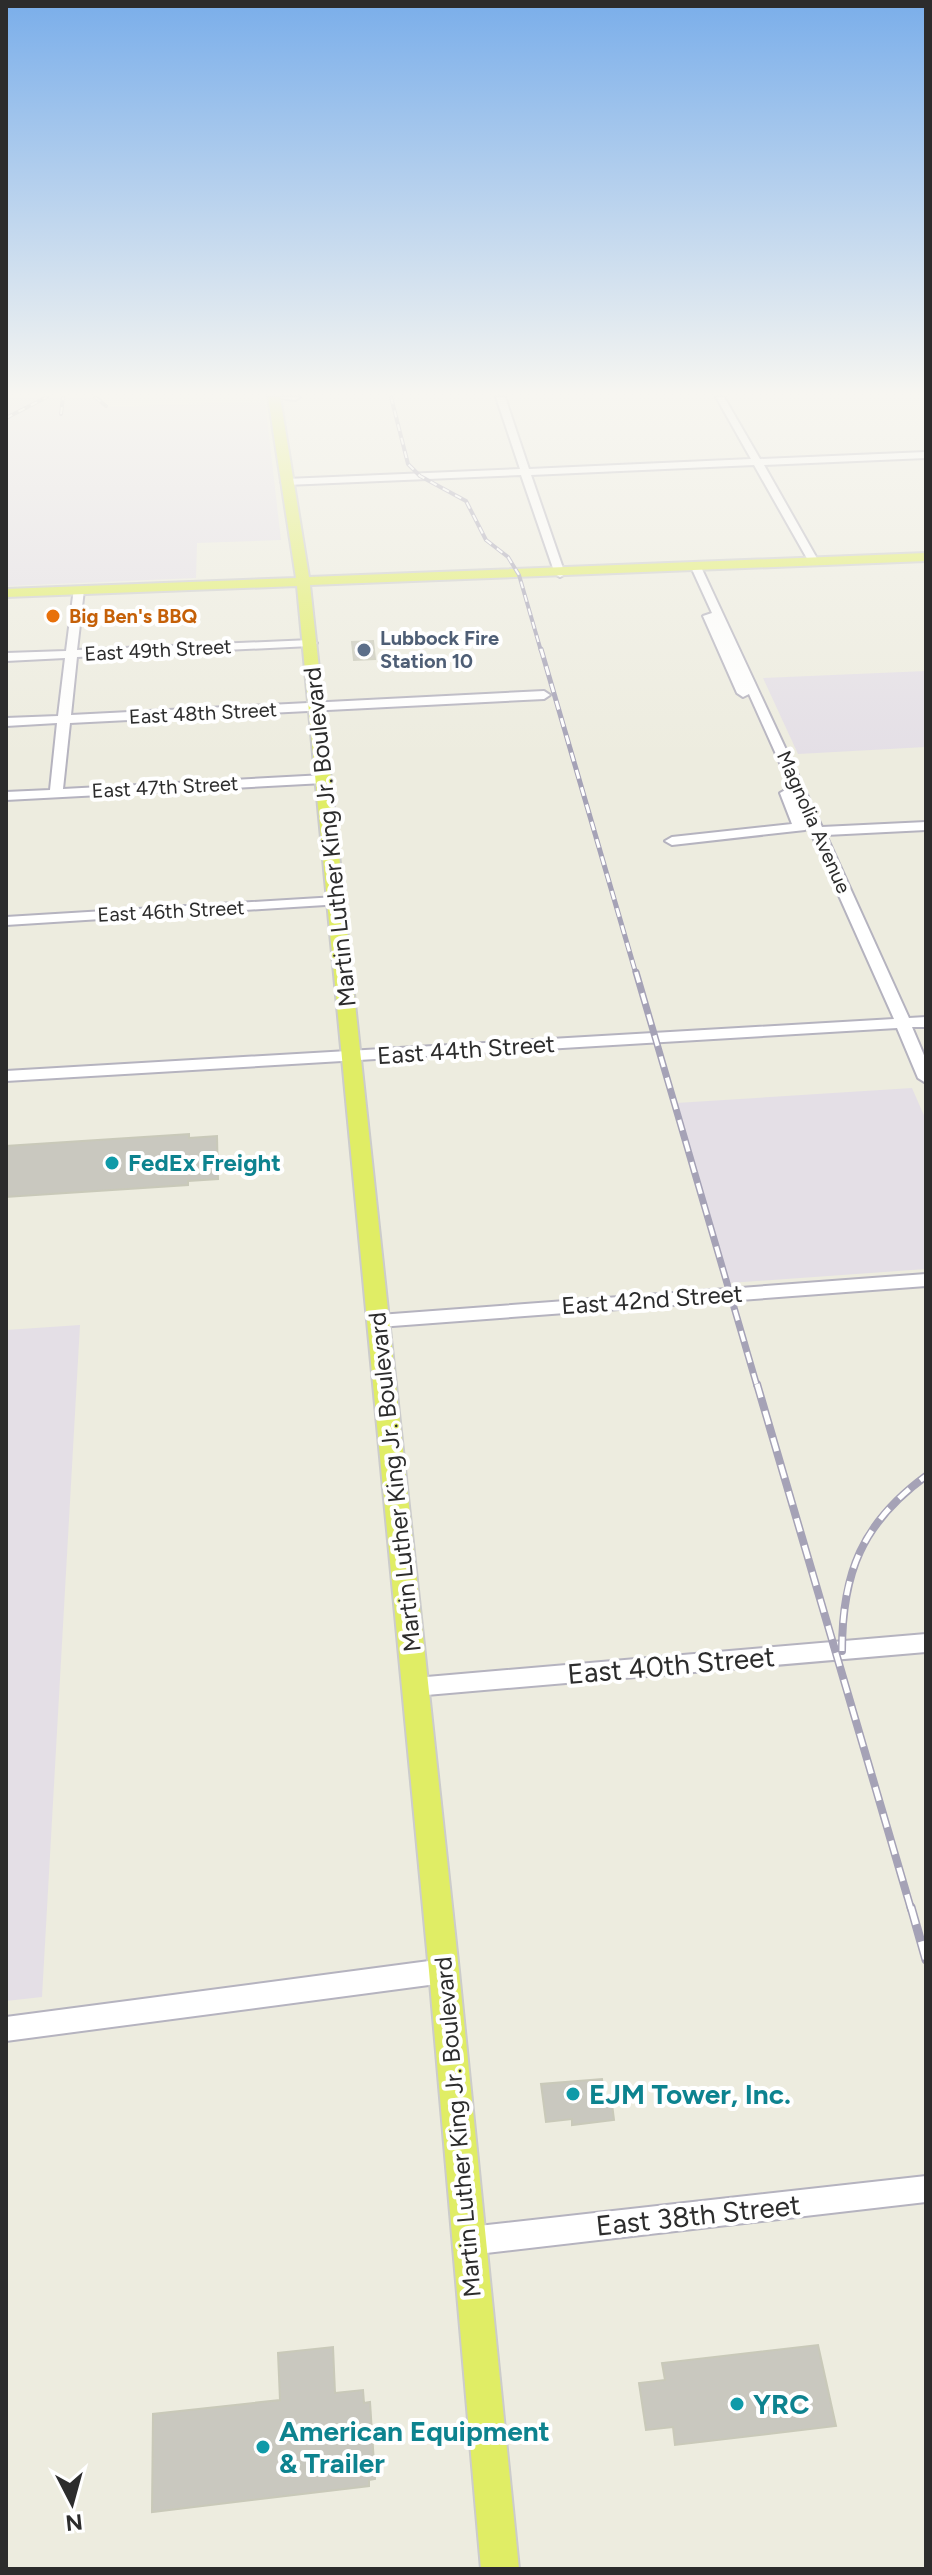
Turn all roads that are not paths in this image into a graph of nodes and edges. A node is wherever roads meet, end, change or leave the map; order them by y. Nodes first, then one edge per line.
1 (293, 517) edge
2 (540, 517) edge
3 (788, 517) edge
4 (926, 557) edge
5 (814, 562) junction
6 (696, 567) junction
7 (560, 574) junction
8 (305, 581) junction
9 (78, 590) junction
10 (6, 593) edge
11 (709, 616) dead end
12 (311, 643) junction
13 (71, 654) junction
14 (6, 657) edge
15 (544, 695) dead end
16 (317, 707) junction
17 (63, 720) junction
18 (6, 722) edge
19 (324, 779) junction
20 (56, 793) junction
21 (6, 796) edge
22 (926, 826) edge
23 (816, 831) junction
24 (672, 841) dead end
25 (336, 901) junction
26 (6, 921) edge
27 (926, 1022) edge
28 (901, 1025) junction
29 (353, 1057) junction
30 (6, 1076) edge
31 (926, 1078) edge
32 (926, 1280) edge
33 (379, 1321) junction
34 (926, 1643) edge
35 (415, 1687) junction
36 (444, 1971) junction
37 (6, 2029) edge
38 (926, 2189) edge
39 (469, 2241) junction
40 (500, 2569) edge

1 - 8 main road, Martin Luther King Jr. Boulevard
2 - 7 street
3 - 5 street
4 - 5 main road
5 - 6 main road
6 - 7 main road
6 - 23 street, Magnolia Avenue
7 - 8 main road
8 - 9 main road
8 - 12 main road, Martin Luther King Jr. Boulevard
9 - 10 main road
9 - 13 street
11 - 24 street
12 - 13 street, East 49th Street
12 - 16 main road, Martin Luther King Jr. Boulevard
13 - 14 street, East 49th Street
13 - 17 street
15 - 16 street, East 48th Street
16 - 17 street, East 48th Street
16 - 19 main road, Martin Luther King Jr. Boulevard
17 - 18 street, East 48th Street
17 - 20 street
19 - 20 street, East 47th Street
19 - 25 main road, Martin Luther King Jr. Boulevard
20 - 21 street, East 47th Street
22 - 23 street
23 - 28 street, Magnolia Avenue
25 - 26 street, East 46th Street
25 - 29 main road, Martin Luther King Jr. Boulevard
27 - 28 street, East 44th Street
28 - 29 street, East 44th Street
28 - 31 street, Magnolia Avenue
29 - 30 street, East 44th Street
29 - 33 main road, Martin Luther King Jr. Boulevard
32 - 33 street, East 42nd Street
33 - 35 main road, Martin Luther King Jr. Boulevard
34 - 35 street, East 40th Street
35 - 36 main road, Martin Luther King Jr. Boulevard
36 - 37 street
36 - 39 main road, Martin Luther King Jr. Boulevard
38 - 39 street, East 38th Street
39 - 40 main road, Martin Luther King Jr. Boulevard

